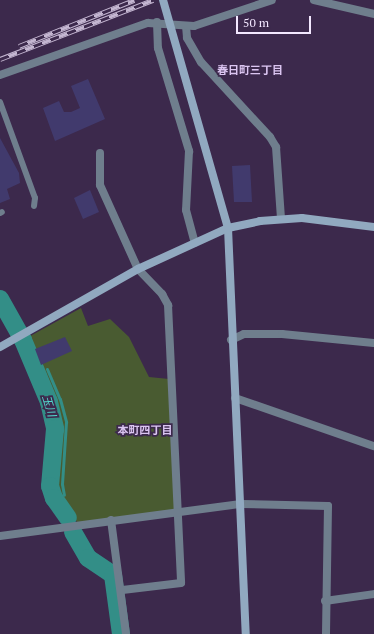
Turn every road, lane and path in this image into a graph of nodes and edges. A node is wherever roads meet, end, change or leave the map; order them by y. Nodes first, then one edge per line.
1 (163, 0) edge
2 (272, 0) edge
3 (314, 0) edge
4 (335, 2) edge
5 (374, 14) edge
6 (157, 22) junction
7 (186, 26) junction
8 (0, 75) edge
9 (0, 102) edge
10 (100, 153) dead end
11 (34, 206) dead end
12 (281, 219) junction
13 (374, 227) edge
14 (228, 228) junction
15 (195, 243) junction
16 (138, 269) junction
17 (231, 340) junction
18 (374, 343) edge
19 (0, 347) edge
20 (235, 398) junction
21 (373, 443) edge
22 (241, 504) junction
23 (178, 510) junction
24 (111, 520) junction
25 (0, 536) edge
26 (122, 590) junction
27 (374, 594) edge
28 (325, 601) junction
29 (126, 634) edge
30 (246, 634) edge
31 (326, 634) edge

1 - 14 street
2 - 7 street
3 - 4 street
4 - 5 street
6 - 7 street
6 - 8 street
6 - 15 street
7 - 12 street
9 - 11 lane
10 - 16 street
12 - 13 street
12 - 14 street
14 - 15 street
14 - 17 street
15 - 16 street
16 - 19 street
16 - 23 street
17 - 18 street
17 - 20 street
20 - 21 street
20 - 22 street
22 - 23 street
22 - 28 street
22 - 30 street
23 - 24 street
23 - 26 street
24 - 25 street
24 - 26 street
26 - 29 street
27 - 28 street
28 - 31 street

